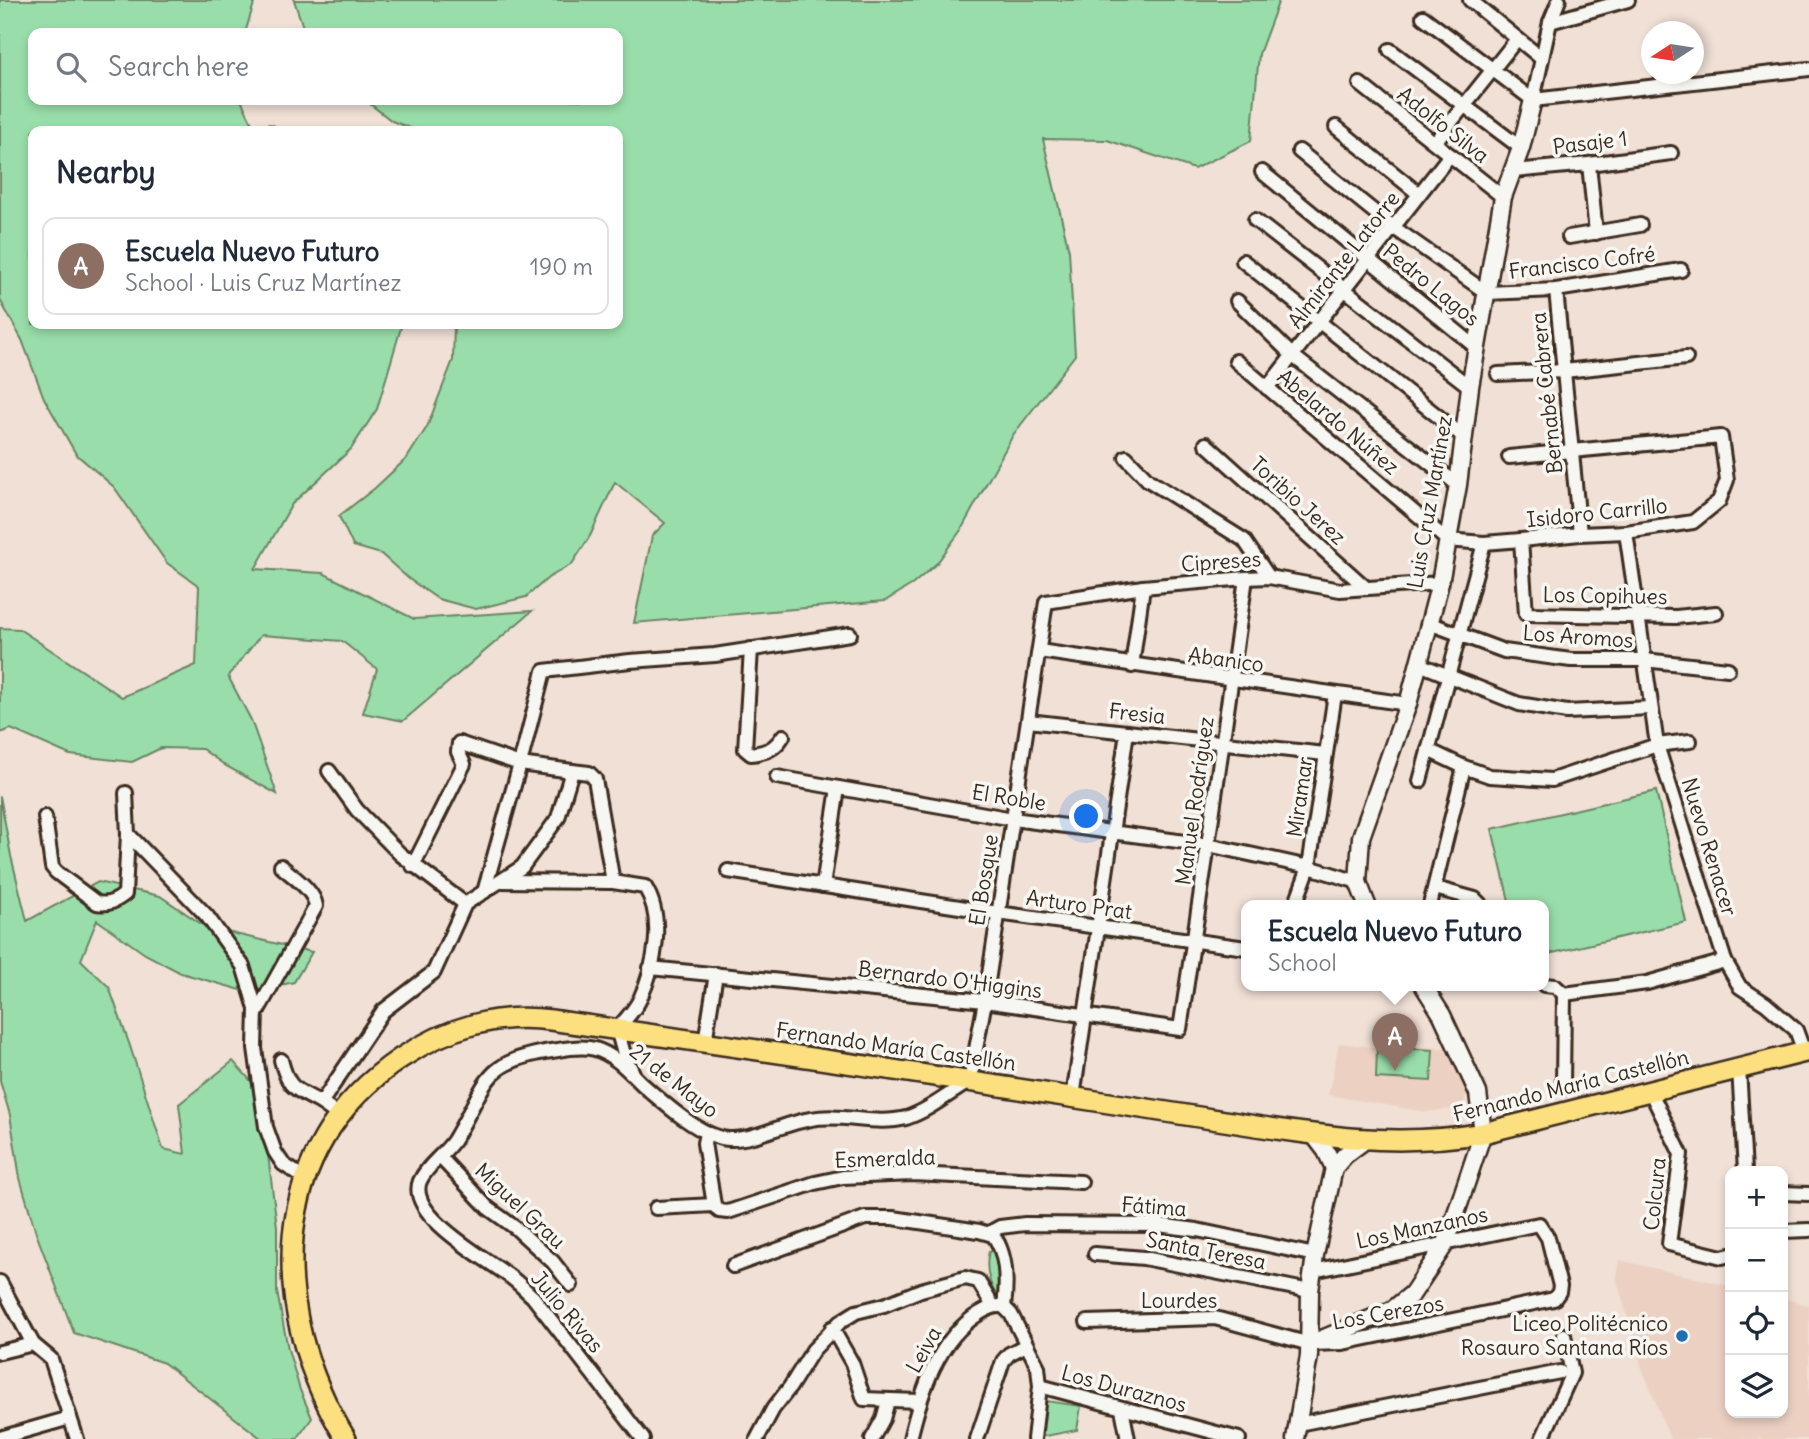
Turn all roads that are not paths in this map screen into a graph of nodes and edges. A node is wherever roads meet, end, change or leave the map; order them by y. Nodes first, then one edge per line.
1 (1470, 0) edge
2 (1559, 0) edge
3 (1628, 0) edge
4 (1423, 17) dead end
5 (1550, 22) junction
6 (1517, 39) junction
7 (1390, 50) dead end
8 (1541, 58) junction
9 (1809, 69) edge
10 (1492, 71) junction
11 (1360, 84) dead end
12 (1533, 100) junction
13 (1464, 107) junction
14 (1336, 127) dead end
15 (1435, 142) junction
16 (1521, 148) junction
17 (1299, 151) dead end
18 (1671, 153) dead end
19 (1450, 155) junction
20 (1589, 164) junction
21 (1514, 171) junction
22 (1262, 172) dead end
23 (1419, 194) junction
24 (1503, 197) junction
25 (1255, 220) dead end
26 (1640, 225) dead end
27 (1393, 227) junction
28 (1596, 233) junction
29 (1569, 237) dead end
30 (1368, 259) junction
31 (1243, 261) dead end
32 (1681, 270) dead end
33 (1345, 289) junction
34 (1556, 290) junction
35 (1487, 293) junction
36 (1237, 301) dead end
37 (1320, 321) junction
38 (1477, 348) junction
39 (1293, 356) junction
40 (1686, 358) dead end
41 (1236, 361) dead end
42 (1564, 371) junction
43 (1498, 374) dead end
44 (1470, 387) junction
45 (1267, 388) junction
46 (1464, 437) junction
47 (1206, 444) dead end
48 (1573, 451) junction
49 (1126, 457) dead end
50 (1509, 457) dead end
51 (1458, 485) junction
52 (1626, 532) junction
53 (1580, 534) junction
54 (1447, 540) junction
55 (1521, 540) junction
56 (1484, 543) junction
57 (1269, 577) junction
58 (1245, 578) junction
59 (1440, 583) junction
60 (1143, 587) junction
61 (1365, 587) junction
62 (1046, 602) joint
63 (1716, 612) dead end
64 (1638, 615) junction
65 (1429, 623) junction
66 (1458, 633) junction
67 (850, 634) dead end
68 (751, 649) junction
69 (1039, 651) junction
70 (1644, 660) junction
71 (1419, 664) junction
72 (1132, 666) junction
73 (1728, 669) dead end
74 (1448, 674) junction
75 (1232, 681) junction
76 (1335, 694) junction
77 (1408, 705) junction
78 (1651, 708) junction
79 (1028, 721) junction
80 (1127, 732) junction
81 (783, 736) dead end
82 (1690, 741) dead end
83 (1223, 743) junction
84 (1657, 745) junction
85 (1428, 750) junction
86 (1325, 754) junction
87 (520, 764) junction
88 (1464, 767) junction
89 (329, 771) dead end
90 (572, 771) junction
91 (777, 777) dead end
92 (1420, 781) dead end
93 (838, 788) junction
94 (126, 793) dead end
95 (45, 817) dead end
96 (1013, 818) junction
97 (128, 834) junction
98 (1112, 834) junction
99 (1208, 845) junction
100 (281, 866) dead end
101 (413, 866) junction
102 (1309, 867) junction
103 (728, 871) dead end
104 (501, 881) junction
105 (613, 882) junction
106 (1358, 882) junction
107 (823, 886) junction
108 (1435, 888) junction
109 (484, 892) junction
110 (1297, 900) edge
111 (1365, 900) edge
112 (1431, 900) edge
113 (1476, 900) edge
114 (465, 904) junction
115 (998, 913) junction
116 (1098, 927) junction
117 (1193, 940) junction
118 (1241, 947) edge
119 (1725, 961) junction
120 (650, 968) junction
121 (716, 974) junction
122 (1549, 985) edge
123 (1427, 991) edge
124 (1564, 994) junction
125 (985, 1001) junction
126 (256, 1014) junction
127 (1085, 1015) junction
128 (1180, 1029) joint
129 (617, 1030) junction
130 (705, 1042) junction
131 (1807, 1051) edge
132 (281, 1060) dead end
133 (1739, 1068) junction
134 (635, 1077) junction
135 (970, 1081) junction
136 (1563, 1088) dead end
137 (1650, 1091) junction
138 (1073, 1097) junction
139 (321, 1104) junction
140 (338, 1115) junction
141 (706, 1132) junction
142 (1483, 1133) junction
143 (1312, 1134) junction
144 (1365, 1140) junction
145 (440, 1157) junction
146 (1745, 1166) edge
147 (1334, 1168) junction
148 (304, 1178) junction
149 (1081, 1182) dead end
150 (1788, 1193) edge
151 (419, 1194) joint
152 (1809, 1194) edge
153 (714, 1205) junction
154 (656, 1209) dead end
155 (1809, 1230) edge
156 (1788, 1231) edge
157 (989, 1233) junction
158 (1446, 1243) junction
159 (1094, 1254) dead end
160 (1725, 1257) edge
161 (1314, 1263) junction
162 (733, 1266) dead end
163 (0, 1284) edge
164 (571, 1285) dead end
165 (1310, 1291) junction
166 (1554, 1299) joint
167 (998, 1307) junction
168 (1087, 1322) dead end
169 (832, 1328) junction
170 (1564, 1335) dead end
171 (33, 1344) junction
172 (1310, 1344) junction
173 (1026, 1345) junction
174 (0, 1352) edge
175 (1560, 1371) dead end
176 (1040, 1386) junction
177 (888, 1401) junction
178 (919, 1401) junction
179 (1122, 1409) junction
180 (70, 1418) junction
181 (1296, 1432) edge
182 (0, 1438) edge
183 (77, 1439) edge
184 (346, 1439) edge
185 (643, 1439) edge
186 (757, 1439) edge
187 (872, 1439) edge
188 (910, 1439) edge
189 (977, 1439) edge
190 (1034, 1439) edge
191 (1128, 1439) edge
192 (1239, 1439) edge
193 (1542, 1439) edge

1 - 6 street
2 - 5 street
3 - 5 street
4 - 10 street
5 - 8 street
6 - 8 street
6 - 10 street
7 - 13 street
8 - 12 street
9 - 12 street
10 - 12 street
10 - 13 street
11 - 15 street, Adolfo Silva
12 - 16 street, Luis Cruz Martínez
13 - 15 street
13 - 16 street
14 - 23 street
15 - 19 street, Adolfo Silva
16 - 21 street, Luis Cruz Martínez
17 - 27 street
18 - 20 street, Pasaje 1
19 - 23 street, Almirante Latorre
19 - 24 street, Adolfo Silva
20 - 21 street, Pasaje 1
20 - 28 street
21 - 24 street, Luis Cruz Martínez
22 - 30 street, Pedro Lagos
23 - 27 street, Almirante Latorre
24 - 35 street, Luis Cruz Martínez
25 - 33 street
26 - 28 street
27 - 30 street, Almirante Latorre
27 - 35 street
28 - 29 street
30 - 33 street, Almirante Latorre
30 - 38 street, Pedro Lagos
31 - 37 street
32 - 34 street, Francisco Cofré
33 - 37 street, Almirante Latorre
33 - 44 street
34 - 35 street, Francisco Cofré
34 - 42 street, Bernabé Cabrera
35 - 38 street, Luis Cruz Martínez
36 - 39 street
37 - 39 street, Almirante Latorre
37 - 46 street
38 - 44 street, Luis Cruz Martínez
39 - 45 street, Almirante Latorre
39 - 51 street
40 - 42 street
41 - 45 street, Abelardo Núñez
42 - 43 street
42 - 48 street, Bernabé Cabrera
44 - 46 street, Luis Cruz Martínez
45 - 54 street, Abelardo Núñez
46 - 51 street, Luis Cruz Martínez
47 - 61 street, Toribio Jerez
48 - 50 street
48 - 52 street, Isidoro Carrillo
48 - 53 street, Bernabé Cabrera
49 - 57 street
51 - 54 street, Luis Cruz Martínez
52 - 53 street, Isidoro Carrillo
52 - 64 street, Nuevo Renacer
53 - 55 street, Isidoro Carrillo
54 - 56 street, Isidoro Carrillo
54 - 59 street, Luis Cruz Martínez
55 - 56 street, Isidoro Carrillo
55 - 64 street, Los Copihues
56 - 66 street
57 - 58 street, Cipreses
57 - 61 street, Cipreses
58 - 60 street, Cipreses
58 - 75 street, Manuel Rodríguez
59 - 61 street, Cipreses
59 - 65 street, Luis Cruz Martínez
60 - 62 street, Cipreses
60 - 72 street
62 - 69 street, El Bosque
63 - 64 street, Los Copihues
64 - 70 street, Nuevo Renacer
65 - 66 street, Los Aromos
65 - 71 street, Luis Cruz Martínez
66 - 70 street, Los Aromos
66 - 74 street
67 - 68 street
68 - 81 street
68 - 87 street
69 - 72 street, Abanico
69 - 79 street, El Bosque
70 - 73 street, Los Aromos
70 - 78 street, Nuevo Renacer
71 - 74 street
71 - 77 street, Luis Cruz Martínez
72 - 75 street, Abanico
74 - 78 street
74 - 85 street
75 - 76 street, Abanico
75 - 83 street, Manuel Rodríguez
76 - 77 street, Abanico
76 - 86 street, Miramar
77 - 106 street, Luis Cruz Martínez
78 - 84 street, Nuevo Renacer
79 - 80 street, Fresia
79 - 96 street, El Bosque
80 - 83 street, Fresia
80 - 98 street
82 - 84 street
83 - 86 street, Fresia
83 - 99 street, Manuel Rodríguez
84 - 88 street
84 - 119 street, Nuevo Renacer
85 - 88 street
85 - 92 street
86 - 102 street, Miramar
87 - 90 street
87 - 101 street
87 - 109 street
88 - 108 street
89 - 101 street
90 - 104 street
90 - 105 street
91 - 93 street, El Roble
93 - 96 street, El Roble
93 - 107 street
94 - 97 street
95 - 97 street
96 - 98 street, El Roble
96 - 115 street, El Bosque
97 - 126 street
98 - 99 street, El Roble
98 - 116 street
99 - 102 street, El Roble
99 - 117 street, Manuel Rodríguez
100 - 126 street
101 - 114 street
102 - 106 street, El Roble
102 - 110 street, Miramar
103 - 107 street, Arturo Prat
104 - 105 street
104 - 109 street
105 - 120 street
106 - 111 street, Luis Cruz Martínez
107 - 115 street, Arturo Prat
108 - 112 street
108 - 113 street
109 - 114 street
114 - 139 street
115 - 116 street, Arturo Prat
115 - 125 street, El Bosque
116 - 117 street, Arturo Prat
116 - 127 street
117 - 118 street, Arturo Prat
117 - 128 street, Manuel Rodríguez
119 - 124 street
119 - 131 street, Nuevo Renacer
120 - 121 street, Bernardo O'Higgins
120 - 129 street
121 - 125 street, Bernardo O'Higgins
121 - 130 street
122 - 124 street
123 - 142 street
124 - 136 street
125 - 127 street, Bernardo O'Higgins
125 - 135 street, El Bosque
126 - 148 street
127 - 128 street, Bernardo O'Higgins
127 - 138 street
129 - 130 main road, Fernando María Castellón
129 - 134 street
129 - 140 main road, Fernando María Castellón
130 - 135 main road, Fernando María Castellón
131 - 133 main road, Fernando María Castellón
132 - 139 street
133 - 137 main road, Fernando María Castellón
133 - 146 street
134 - 141 street, 21 de Mayo
134 - 145 street, 21 de Mayo
135 - 138 main road, Fernando María Castellón
135 - 141 street, 21 de Mayo
137 - 142 main road, Fernando María Castellón
137 - 160 street, Colcura
138 - 143 main road, Fernando María Castellón
139 - 140 street
140 - 148 main road, Fernando María Castellón
141 - 153 street
142 - 144 main road, Fernando María Castellón
142 - 158 street
143 - 144 main road, Fernando María Castellón
143 - 147 street
144 - 147 street
145 - 151 street, 21 de Mayo
145 - 164 street, Miguel Grau
147 - 161 street
148 - 184 main road, Fernando María Castellón
149 - 153 street, Esmeralda
150 - 152 street
151 - 185 street, Julio Rivas
153 - 154 street, Esmeralda
155 - 156 street
157 - 161 street, Fátima
157 - 162 street
157 - 167 street
158 - 161 street, Los Manzanos
158 - 166 street, Los Manzanos
158 - 172 street
159 - 165 street, Santa Teresa
161 - 165 street
163 - 171 street
165 - 172 street
166 - 172 street, Los Cerezos
167 - 169 street, Los Duraznos
167 - 173 street, Los Duraznos
167 - 178 street, Leiva
168 - 172 street, Lourdes
169 - 177 street, Leiva
169 - 186 street
170 - 193 street
171 - 174 street
171 - 180 street
172 - 181 street
173 - 176 street, Los Duraznos
173 - 189 street
175 - 181 street
176 - 179 street, Los Duraznos
176 - 190 street
177 - 178 street, Leiva
177 - 187 street
178 - 188 street, Leiva
179 - 191 street
179 - 192 street, Los Duraznos
180 - 182 street
180 - 183 street

